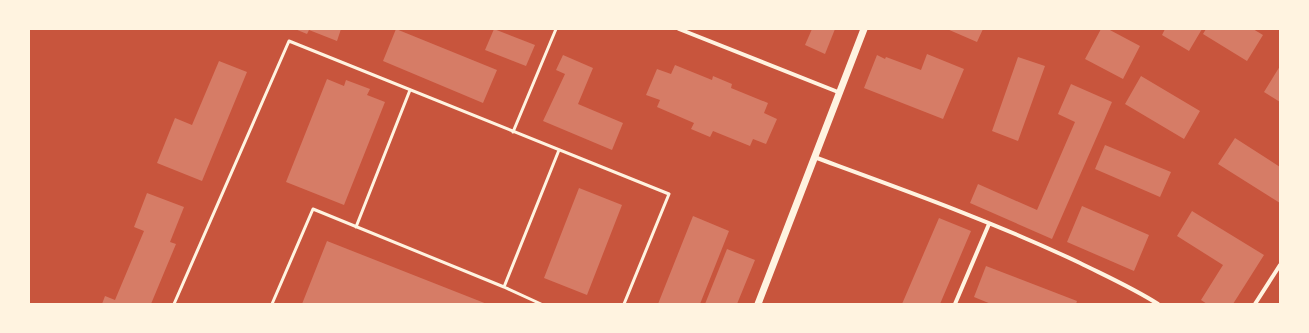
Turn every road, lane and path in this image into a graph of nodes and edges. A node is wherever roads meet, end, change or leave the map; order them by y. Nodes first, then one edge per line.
1 (556, 29) edge
2 (679, 29) edge
3 (864, 29) edge
4 (410, 90) junction
5 (838, 92) junction
6 (513, 132) junction
7 (559, 150) junction
8 (814, 157) junction
9 (989, 224) junction
10 (356, 228) junction
11 (1280, 265) edge
12 (504, 287) junction
13 (174, 304) edge
14 (272, 304) edge
15 (541, 304) edge
16 (624, 304) edge
17 (758, 304) edge
18 (955, 304) edge
19 (1158, 304) edge
20 (1255, 304) edge

1 - 6 lane
2 - 5 street
3 - 5 street
4 - 6 lane
4 - 10 lane
4 - 13 lane
5 - 8 street
6 - 7 lane
7 - 12 lane
7 - 16 lane
8 - 9 street
8 - 17 street
9 - 18 street
9 - 19 street
10 - 12 lane
10 - 14 lane
11 - 20 street
12 - 15 lane

